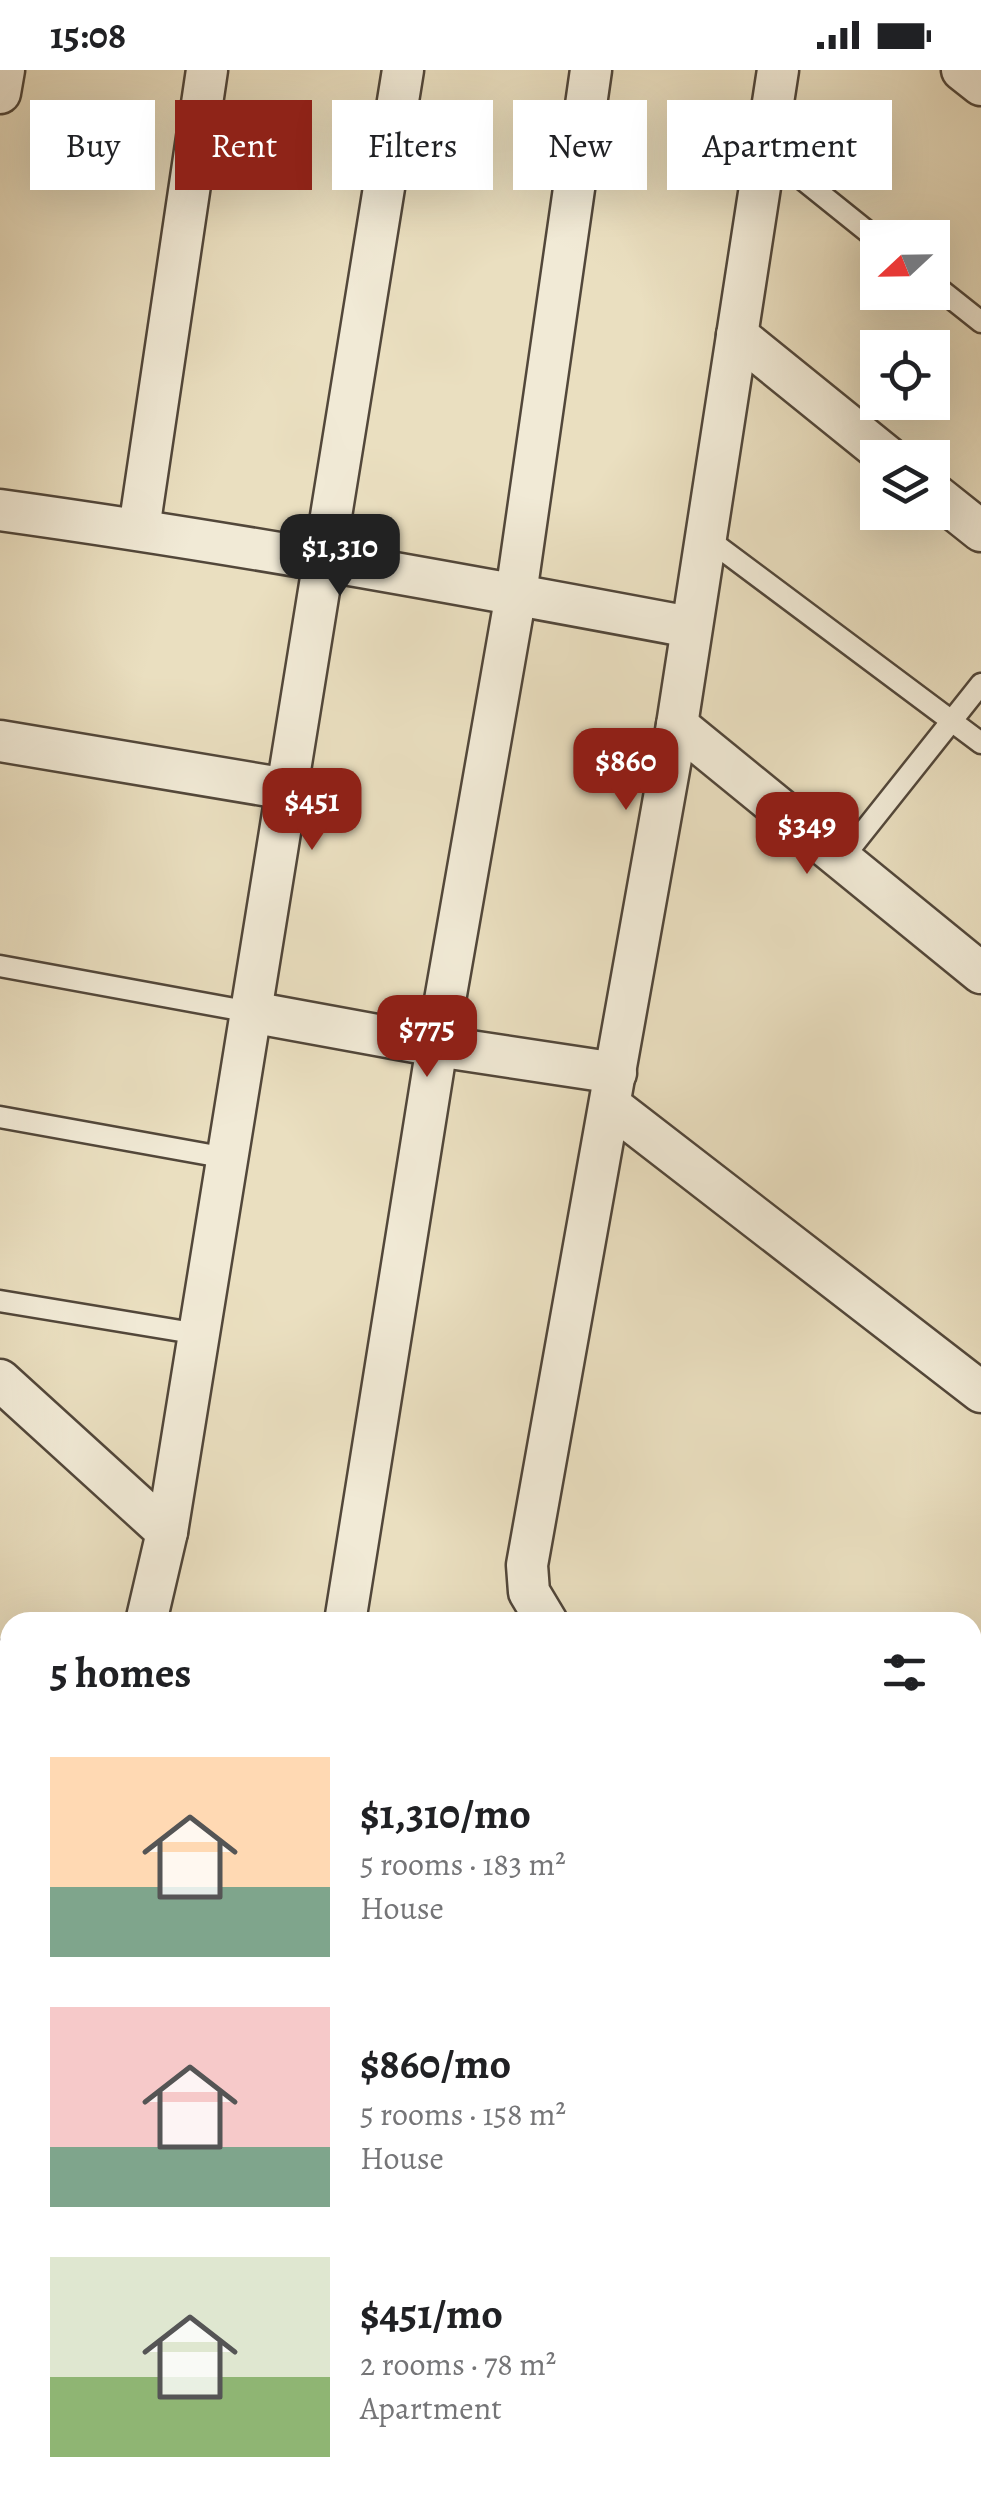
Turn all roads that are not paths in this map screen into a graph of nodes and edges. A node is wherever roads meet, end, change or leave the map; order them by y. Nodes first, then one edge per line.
1 (4, 70) edge
2 (207, 70) edge
3 (404, 70) edge
4 (590, 70) edge
5 (778, 70) edge
6 (962, 70) edge
7 (981, 85) edge
8 (0, 94) edge
9 (774, 100) edge
10 (760, 190) edge
11 (816, 190) edge
12 (860, 226) edge
13 (950, 298) edge
14 (981, 322) edge
15 (736, 335) junction
16 (867, 440) edge
17 (950, 506) edge
18 (0, 510) edge
19 (139, 529) junction
20 (981, 531) edge
21 (704, 536) junction
22 (325, 560) junction
23 (516, 594) junction
24 (690, 627) junction
25 (981, 684) edge
26 (953, 720) junction
27 (676, 726) junction
28 (0, 741) edge
29 (981, 743) edge
30 (287, 789) junction
31 (841, 860) junction
32 (0, 966) edge
33 (981, 973) edge
34 (251, 1012) junction
35 (437, 1046) junction
36 (613, 1089) junction
37 (0, 1118) edge
38 (228, 1158) junction
39 (0, 1302) edge
40 (199, 1334) junction
41 (0, 1380) edge
42 (981, 1392) edge
43 (167, 1532) junction
44 (148, 1612) edge
45 (347, 1612) edge
46 (538, 1612) edge

1 - 8 street
2 - 19 street
3 - 22 street
4 - 23 street
5 - 9 street
6 - 7 street
10 - 15 street
11 - 12 lane
13 - 14 lane
15 - 16 street
15 - 21 street
17 - 20 street
18 - 19 street
19 - 22 street
21 - 24 street
21 - 26 lane
22 - 23 street
22 - 30 street
23 - 24 street
23 - 35 street
24 - 27 street
25 - 26 lane
26 - 29 lane
26 - 31 lane
27 - 31 street
27 - 36 street
28 - 30 street
30 - 34 street
31 - 33 street
32 - 34 lane
34 - 35 street
34 - 38 street
35 - 36 street
35 - 45 street
36 - 42 street
36 - 46 street
37 - 38 lane
38 - 40 street
39 - 40 lane
40 - 43 street
41 - 43 street
43 - 44 street

